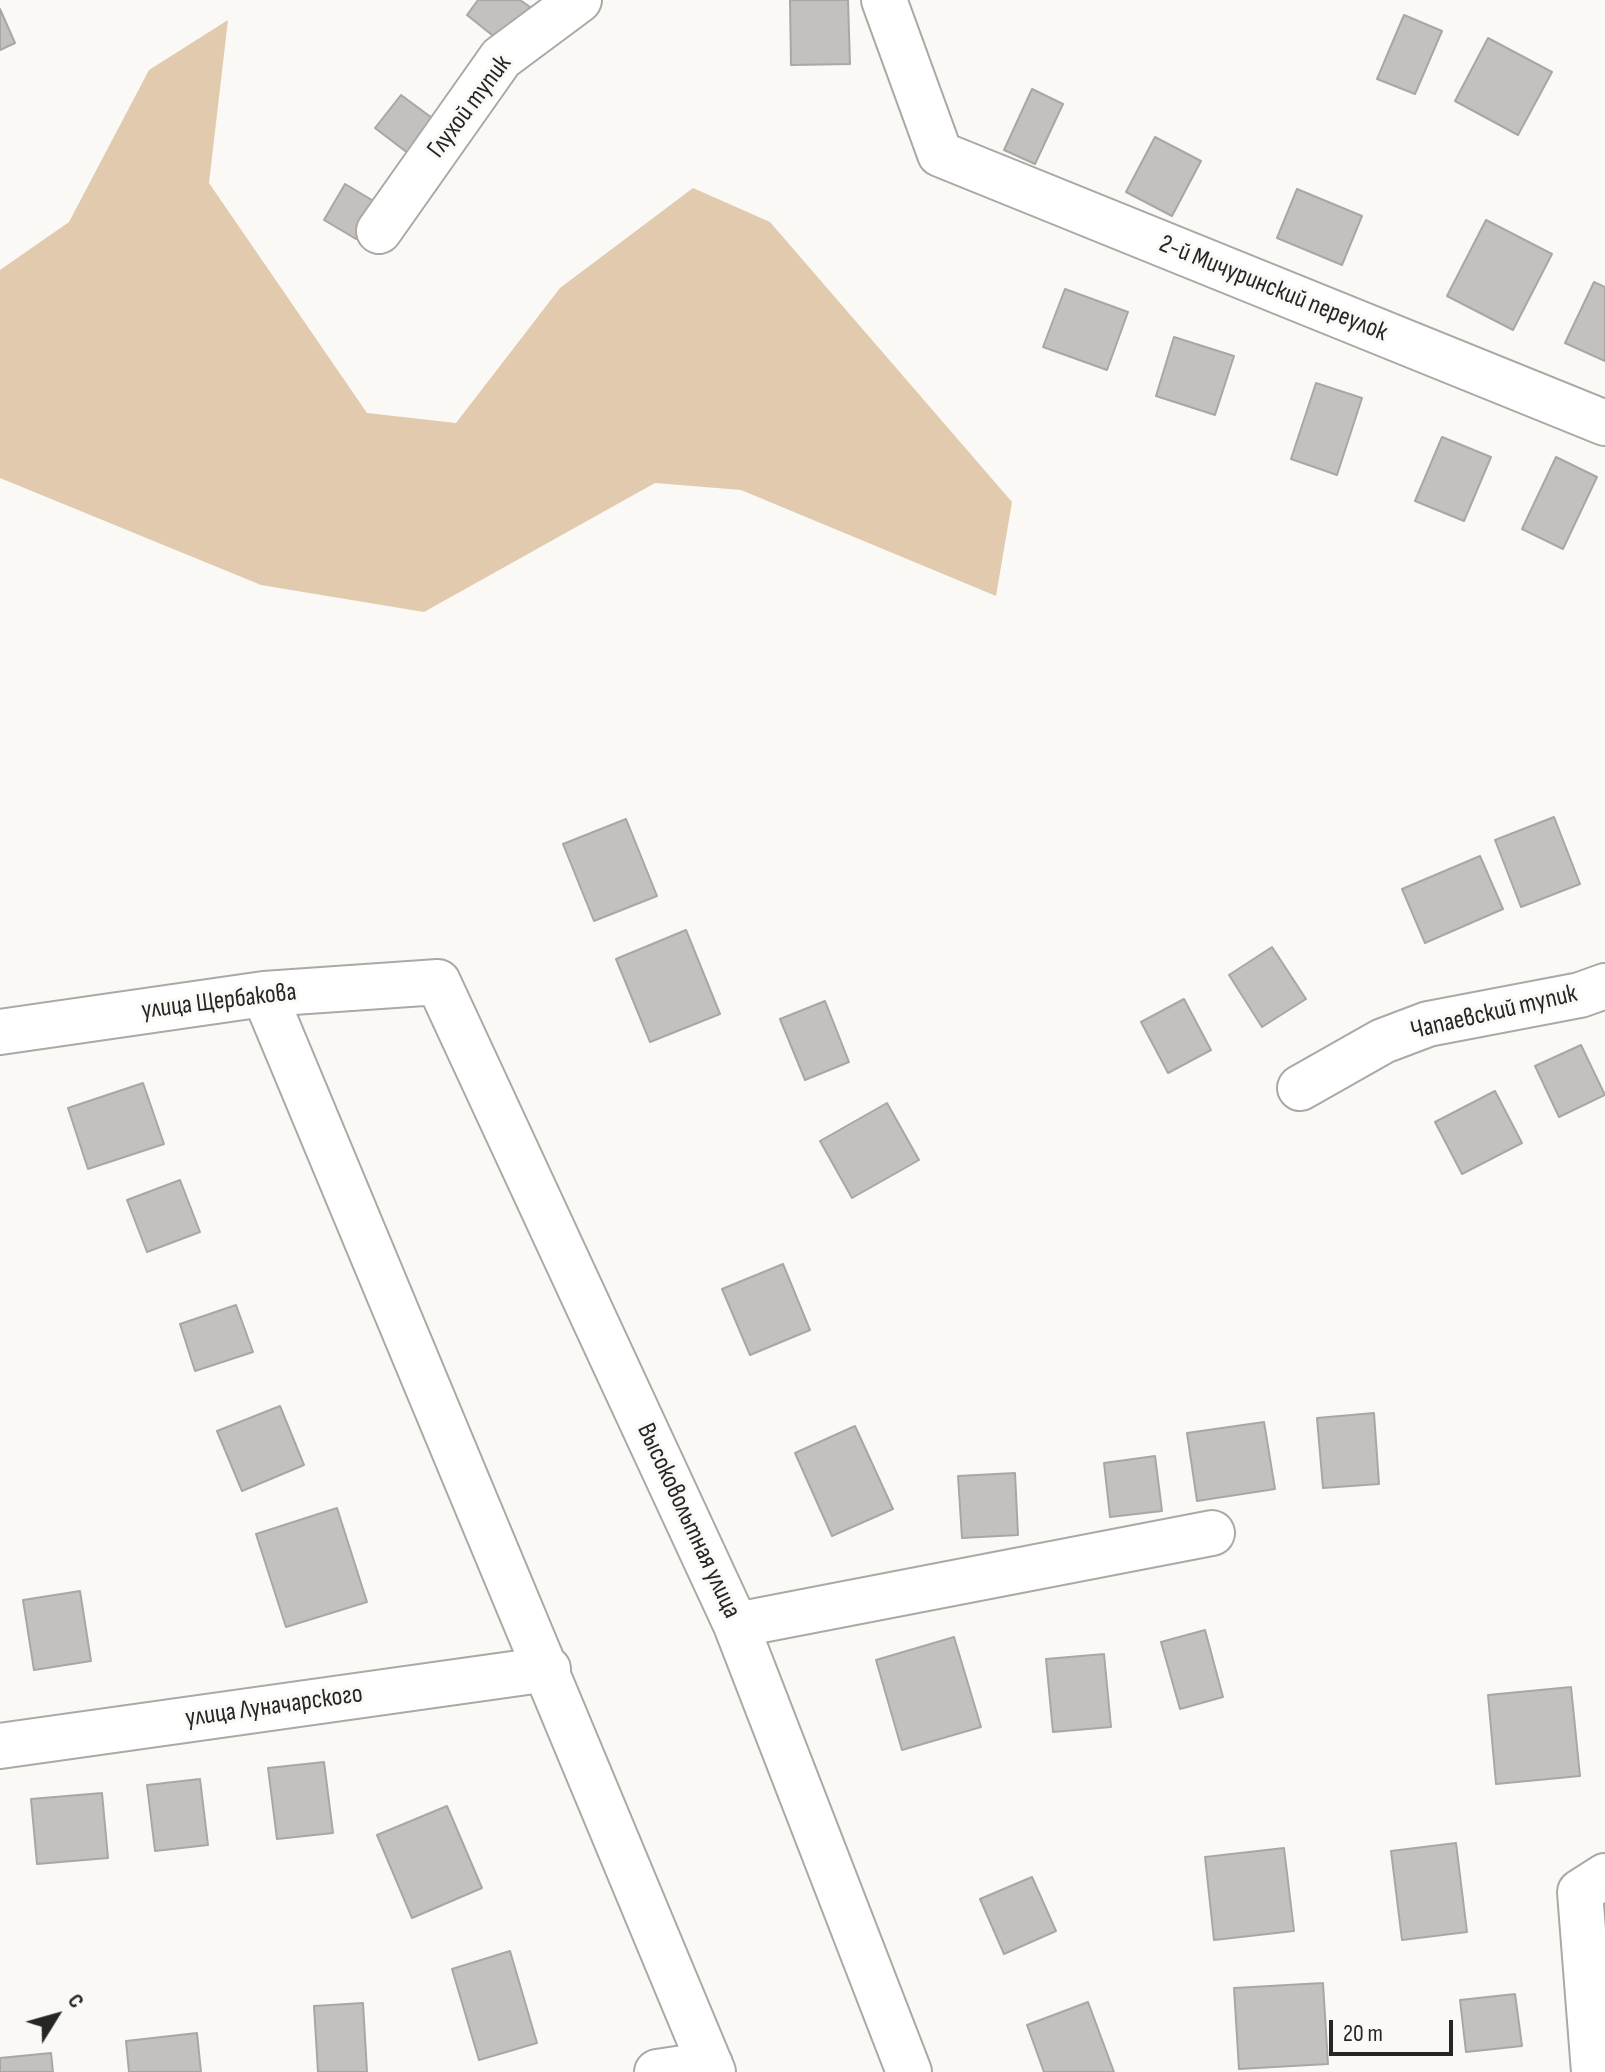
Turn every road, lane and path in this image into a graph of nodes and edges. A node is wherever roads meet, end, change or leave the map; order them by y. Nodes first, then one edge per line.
1 (579, 0) edge
2 (884, 0) edge
3 (379, 231) dead end
4 (1605, 423) edge
5 (438, 982) joint
6 (1605, 986) edge
7 (264, 994) junction
8 (0, 1032) edge
9 (1300, 1088) dead end
10 (1212, 1533) dead end
11 (736, 1625) junction
12 (548, 1669) junction
13 (0, 1746) edge
14 (1605, 1876) edge
15 (711, 2068) edge
16 (657, 2072) edge
17 (909, 2072) edge
18 (1594, 2072) edge

1 - 3 street, Глухой тупик
2 - 4 street, 2-й Мичуринский переулок
5 - 7 street, улица Щербакова
5 - 11 street, Высоковольтная улица
6 - 9 street, Чапаевский тупик
7 - 8 street, улица Щербакова
7 - 12 street
10 - 11 street
11 - 17 street, Высоковольтная улица
12 - 13 street, улица Луначарского
12 - 15 street
14 - 18 street
15 - 16 street

